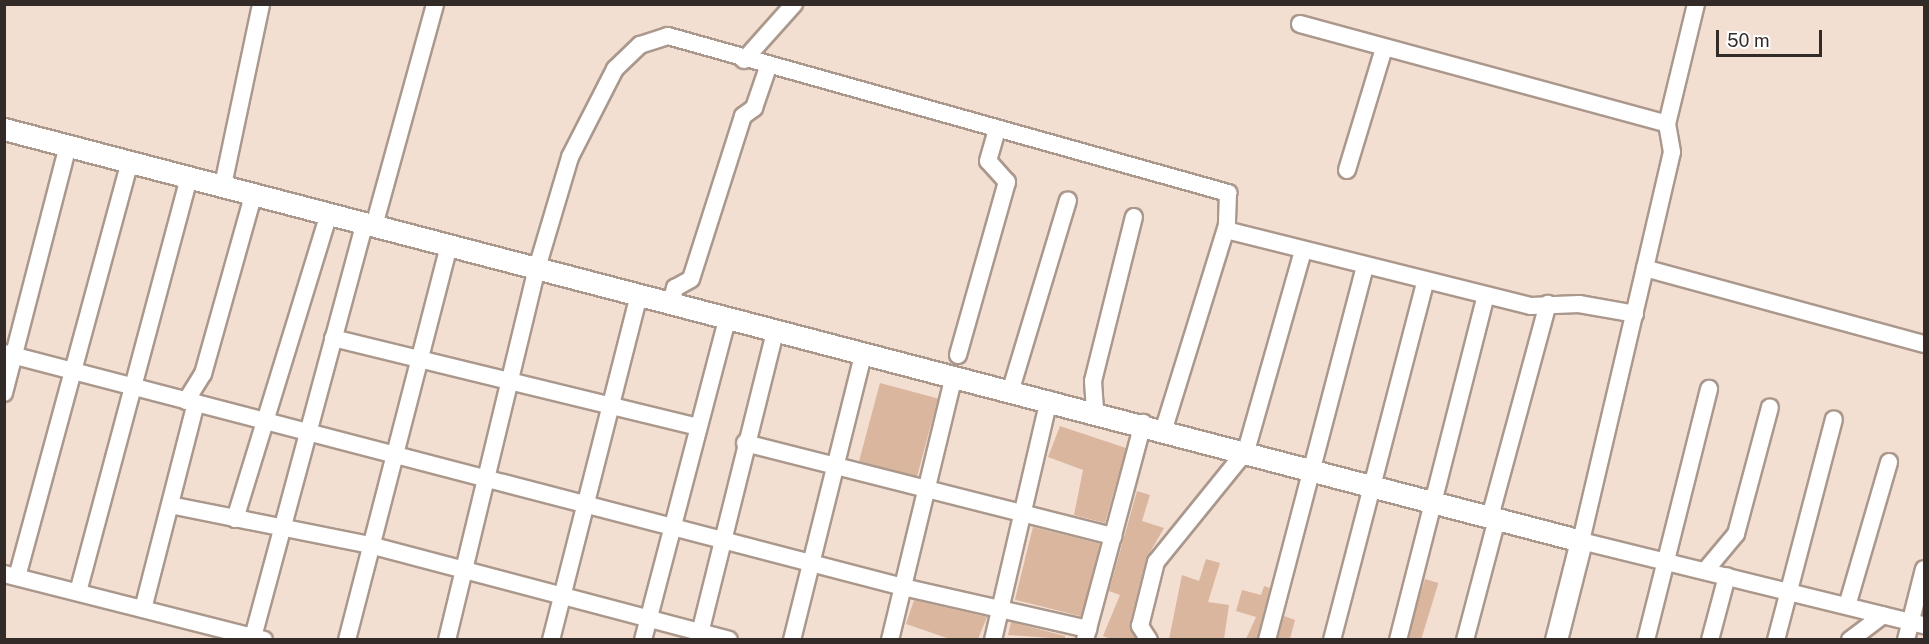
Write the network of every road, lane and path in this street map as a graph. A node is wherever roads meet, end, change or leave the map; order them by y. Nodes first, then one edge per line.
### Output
1 (261, 4) edge
2 (435, 4) edge
3 (794, 4) edge
4 (1696, 4) edge
5 (1300, 24) dead end
6 (1384, 48) junction
7 (744, 60) junction
8 (768, 67) junction
9 (1667, 124) junction
10 (997, 130) junction
11 (5, 131) edge
12 (68, 146) junction
13 (130, 162) junction
14 (1347, 170) dead end
15 (189, 177) junction
16 (223, 185) junction
17 (254, 193) junction
18 (1068, 200) dead end
19 (329, 214) junction
20 (1134, 217) dead end
21 (370, 224) junction
22 (1226, 230) junction
23 (449, 245) junction
24 (1303, 251) junction
25 (1365, 267) junction
26 (537, 268) junction
27 (1645, 268) junction
28 (1425, 282) junction
29 (639, 294) junction
30 (1486, 296) junction
31 (671, 302) junction
32 (1548, 304) junction
33 (1635, 314) junction
34 (728, 317) junction
35 (777, 329) junction
36 (333, 338) junction
37 (1924, 344) edge
38 (864, 352) junction
39 (9, 355) edge
40 (417, 358) junction
41 (956, 366) junction
42 (75, 375) junction
43 (510, 382) junction
44 (136, 389) junction
45 (1011, 389) junction
46 (1710, 389) dead end
47 (4, 393) edge
48 (1049, 399) junction
49 (191, 402) junction
50 (609, 406) junction
51 (1770, 407) dead end
52 (1095, 410) junction
53 (1834, 418) dead end
54 (262, 419) junction
55 (1143, 423) junction
56 (698, 428) junction
57 (1164, 429) junction
58 (307, 430) junction
59 (745, 443) junction
60 (1245, 451) junction
61 (393, 452) junction
62 (1889, 462) dead end
63 (836, 464) junction
64 (1311, 469) junction
65 (487, 477) junction
66 (1373, 486) junction
67 (927, 488) junction
68 (1432, 501) junction
69 (582, 503) junction
70 (170, 506) junction
71 (1022, 516) junction
72 (1494, 518) junction
73 (235, 519) junction
74 (671, 524) junction
75 (281, 528) junction
76 (1113, 536) junction
77 (723, 538) junction
78 (1581, 541) junction
79 (370, 545) junction
80 (1668, 562) junction
81 (811, 563) junction
82 (1924, 569) edge
83 (464, 570) junction
84 (1705, 571) junction
85 (10, 575) edge
86 (1728, 576) junction
87 (903, 587) junction
88 (1790, 591) junction
89 (78, 592) junction
90 (561, 596) junction
91 (1847, 606) junction
92 (143, 609) junction
93 (1000, 609) junction
94 (1882, 615) junction
95 (648, 620) junction
96 (1917, 623) edge
97 (700, 633) junction
98 (1086, 634) edge
99 (258, 638) edge
100 (347, 639) edge
101 (447, 639) edge
102 (551, 639) edge
103 (643, 639) edge
104 (729, 639) edge
105 (792, 639) edge
106 (890, 639) edge
107 (993, 639) edge
108 (1149, 639) edge
109 (1268, 639) edge
110 (1332, 639) edge
111 (1398, 639) edge
112 (1465, 639) edge
113 (1556, 639) edge
114 (1646, 639) edge
115 (1710, 639) edge
116 (1776, 639) edge
117 (1850, 639) edge
118 (1906, 639) edge

1 - 16 street
2 - 21 street
3 - 7 street
4 - 9 street
5 - 6 street
6 - 9 street
6 - 14 street
7 - 8 street
7 - 26 street
8 - 10 street
8 - 31 street
9 - 27 street
10 - 22 street
10 - 41 street
11 - 12 street
12 - 13 street
12 - 39 street
13 - 15 street
13 - 42 street
15 - 16 street
15 - 44 street
16 - 17 street
17 - 19 street
17 - 49 street
18 - 45 street
19 - 21 street
19 - 54 street
20 - 52 street
21 - 23 street
21 - 36 street
22 - 24 street
22 - 57 street
23 - 26 street
23 - 40 street
24 - 25 street
24 - 60 street
25 - 28 street
25 - 64 street
26 - 29 street
26 - 43 street
27 - 33 street
27 - 37 street
28 - 30 street
28 - 66 street
29 - 31 street
29 - 50 street
30 - 32 street
30 - 68 street
31 - 34 street
32 - 33 street
32 - 72 street
33 - 78 street
34 - 35 street
34 - 56 street
35 - 38 street
35 - 59 street
36 - 40 street
36 - 58 street
38 - 41 street
38 - 63 street
39 - 42 street
39 - 47 street
40 - 43 street
40 - 61 street
41 - 45 street
41 - 67 street
42 - 44 street
42 - 85 street
43 - 50 street
43 - 65 street
44 - 49 street
44 - 89 street
45 - 48 street
46 - 80 street
48 - 52 street
48 - 71 street
49 - 54 street
49 - 70 street
50 - 56 street
50 - 69 street
51 - 84 street
52 - 55 street
53 - 88 street
54 - 58 street
54 - 73 street
55 - 57 street
55 - 76 street
56 - 74 street
57 - 60 street
58 - 61 street
58 - 75 street
59 - 63 street
59 - 77 street
60 - 64 street
60 - 108 street
61 - 65 street
61 - 79 street
62 - 91 street
63 - 67 street
63 - 81 street
64 - 66 street
64 - 109 street
65 - 69 street
65 - 83 street
66 - 68 street
66 - 110 street
67 - 71 street
67 - 87 street
68 - 72 street
68 - 111 street
69 - 74 street
69 - 90 street
70 - 73 street
70 - 92 street
71 - 76 street
71 - 93 street
72 - 78 street
72 - 112 street
73 - 75 street
74 - 77 street
74 - 95 street
75 - 79 street
75 - 99 street
76 - 98 street
77 - 81 street
77 - 97 street
78 - 80 street
78 - 113 street
79 - 83 street
79 - 100 street
80 - 84 street
80 - 114 street
81 - 87 street
81 - 105 street
82 - 96 street
83 - 90 street
83 - 101 street
84 - 86 street
85 - 89 street
86 - 88 street
86 - 115 street
87 - 93 street
87 - 106 street
88 - 91 street
88 - 116 street
89 - 92 street
90 - 95 street
90 - 102 street
91 - 94 street
92 - 99 street
93 - 98 street
93 - 107 street
94 - 96 street
94 - 117 street
95 - 97 street
95 - 103 street
96 - 118 street
97 - 104 street

